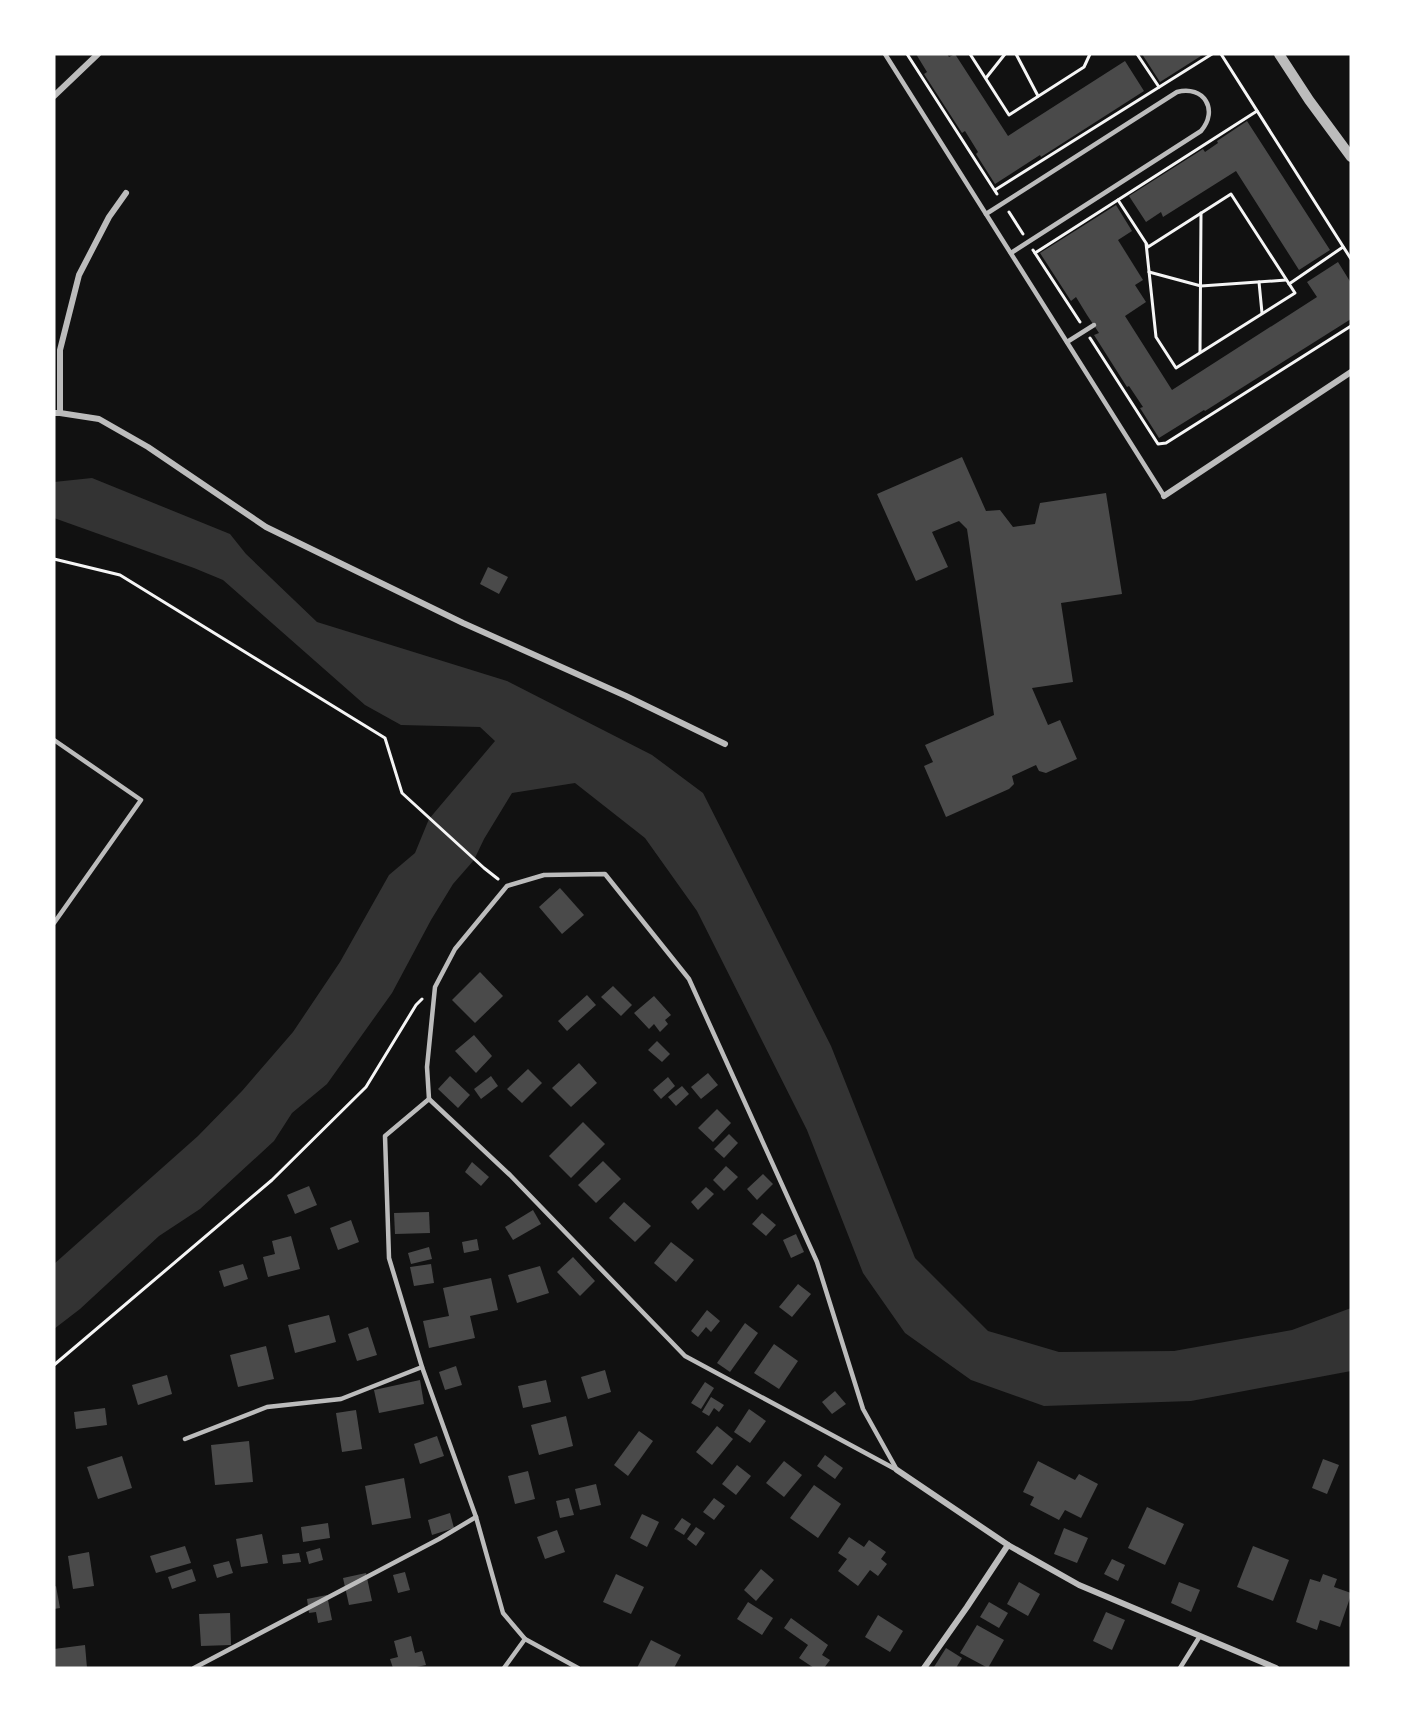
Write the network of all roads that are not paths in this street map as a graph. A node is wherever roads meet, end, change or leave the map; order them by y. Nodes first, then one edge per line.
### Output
1 (98, 54) edge
2 (885, 54) edge
3 (1279, 54) edge
4 (54, 96) edge
5 (1351, 157) edge
6 (126, 193) dead end
7 (986, 214) junction
8 (1011, 253) junction
9 (1094, 325) dead end
10 (1067, 342) junction
11 (1351, 372) edge
12 (57, 413) edge
13 (1164, 496) joint
14 (54, 740) edge
15 (726, 744) dead end
16 (54, 923) edge
17 (429, 1099) junction
18 (422, 1367) junction
19 (185, 1439) dead end
20 (897, 1470) junction
21 (476, 1517) junction
22 (1008, 1545) junction
23 (1200, 1636) junction
24 (525, 1639) junction
25 (194, 1668) edge
26 (504, 1668) edge
27 (578, 1668) edge
28 (924, 1668) edge
29 (1180, 1668) edge
30 (1276, 1668) edge

1 - 4 street
2 - 7 lane
3 - 5 street
6 - 12 street
7 - 8 lane
7 - 8 lane
8 - 10 lane
9 - 10 lane
10 - 13 lane
11 - 13 street
12 - 15 street
14 - 16 lane
17 - 18 lane
17 - 20 lane
17 - 20 lane
18 - 19 lane
18 - 21 lane
20 - 22 street
21 - 24 lane
21 - 25 lane
22 - 23 street
22 - 28 street
23 - 29 lane
23 - 30 street
24 - 26 lane
24 - 27 lane

